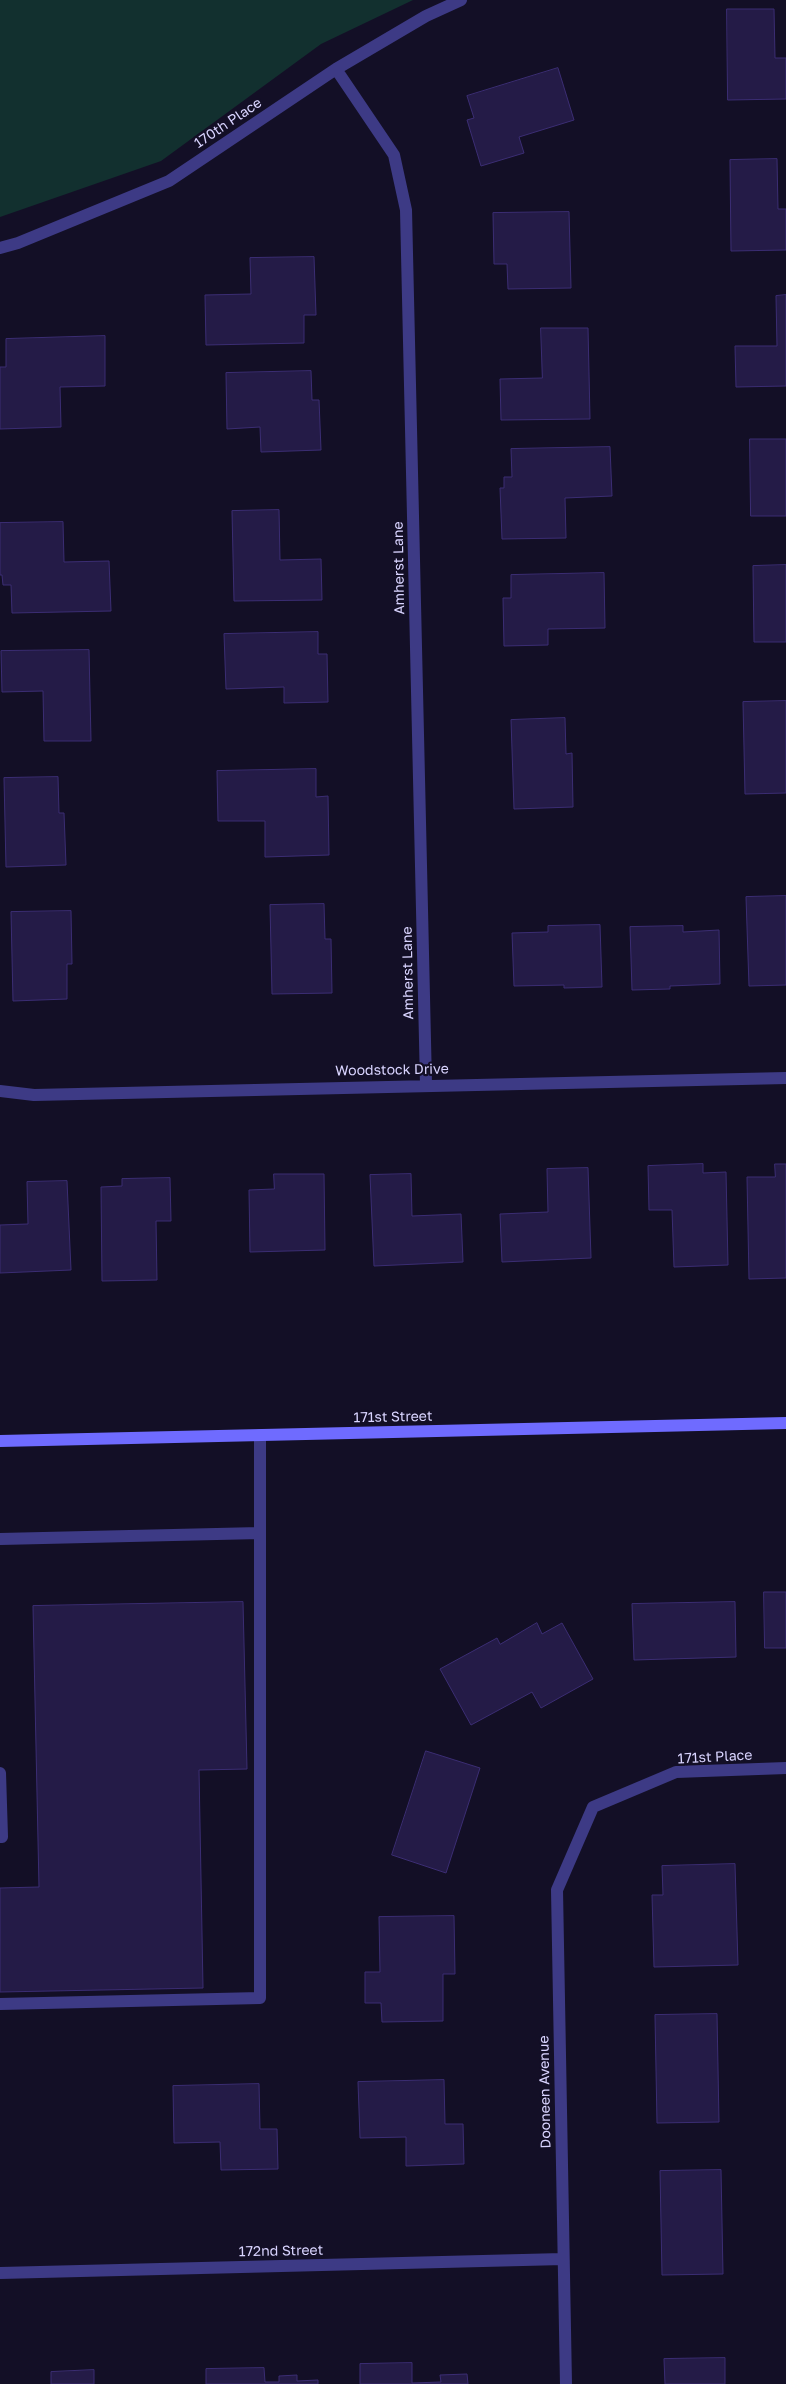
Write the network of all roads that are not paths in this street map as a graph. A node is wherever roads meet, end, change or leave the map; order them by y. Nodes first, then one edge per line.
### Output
1 (461, 0) edge
2 (336, 69) junction
3 (0, 248) edge
4 (786, 1078) edge
5 (426, 1084) junction
6 (0, 1091) edge
7 (786, 1423) edge
8 (260, 1435) junction
9 (0, 1441) edge
10 (260, 1533) junction
11 (0, 1539) edge
12 (786, 1768) edge
13 (0, 1773) edge
14 (593, 1807) joint
15 (0, 1837) edge
16 (0, 2004) edge
17 (563, 2259) junction
18 (0, 2273) edge
19 (566, 2384) edge

1 - 2 street, 170th Place
2 - 3 street, 170th Place
2 - 5 street, Amherst Lane
4 - 5 street, Woodstock Drive
5 - 6 street, Woodstock Drive
7 - 8 street, 171st Street
8 - 9 street, 171st Street
8 - 10 street
10 - 11 street
10 - 16 street
12 - 14 street, 171st Place
13 - 15 street
14 - 17 street, Dooneen Avenue
17 - 18 street, 172nd Street
17 - 19 street, Dooneen Avenue

